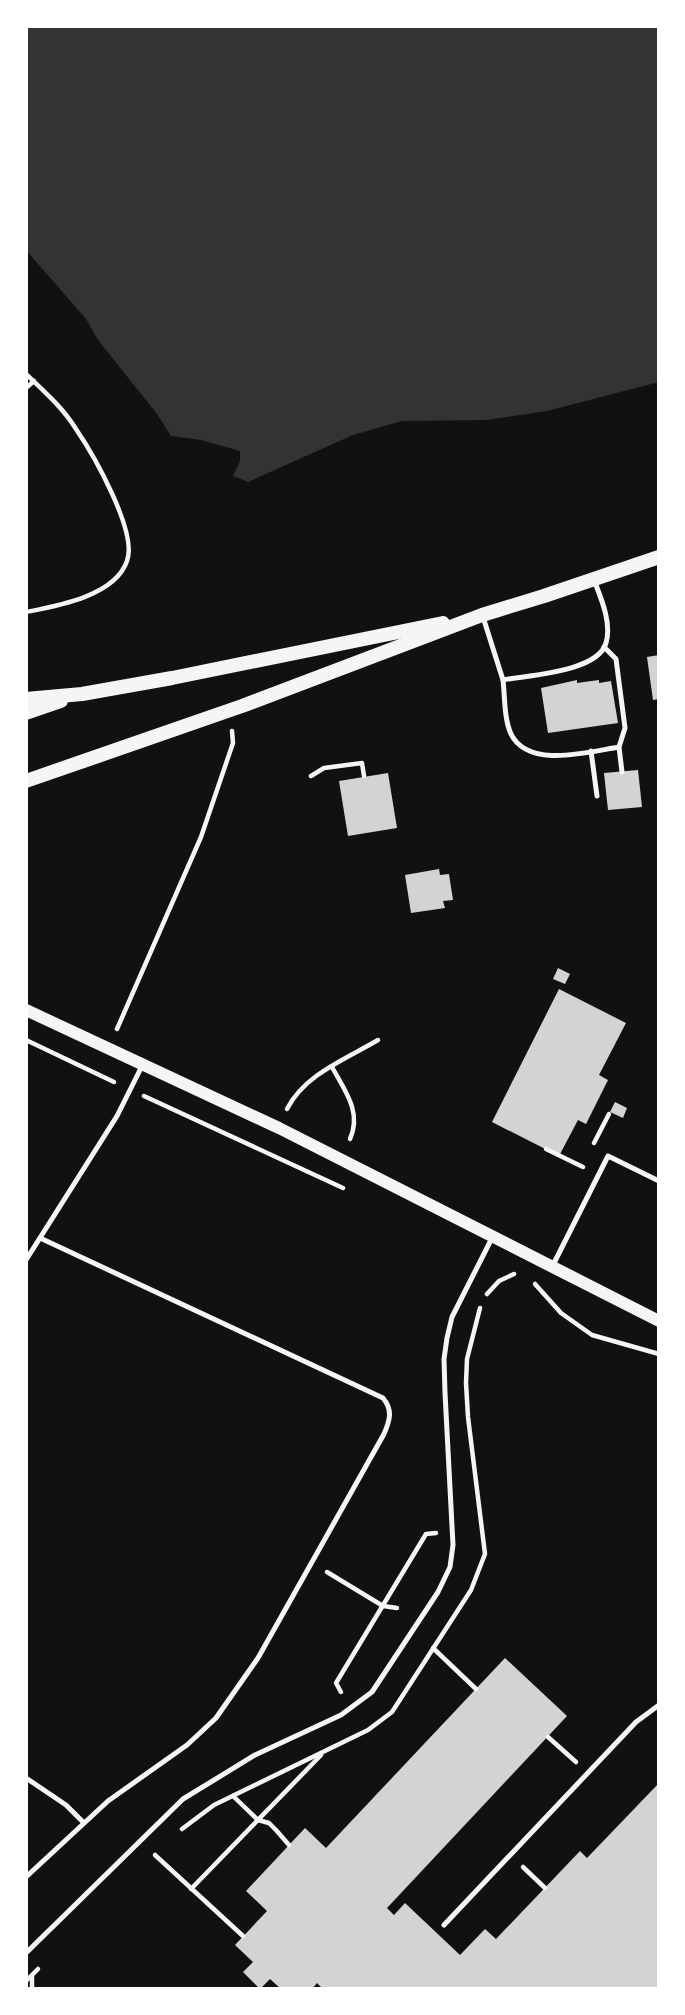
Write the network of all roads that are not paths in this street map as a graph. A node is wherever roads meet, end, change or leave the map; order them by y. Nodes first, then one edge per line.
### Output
1 (659, 557) edge
2 (594, 580) junction
3 (482, 615) junction
4 (604, 647) junction
5 (503, 680) junction
6 (82, 694) junction
7 (26, 699) edge
8 (26, 713) edge
9 (619, 747) junction
10 (591, 751) junction
11 (622, 772) dead end
12 (26, 781) edge
13 (597, 796) dead end
14 (26, 1010) edge
15 (143, 1064) junction
16 (659, 1181) edge
17 (493, 1236) junction
18 (40, 1238) junction
19 (26, 1260) edge
20 (552, 1267) junction
21 (659, 1321) edge
22 (659, 1705) edge
23 (26, 1778) edge
24 (83, 1822) junction
25 (26, 1877) edge
26 (444, 1925) dead end
27 (26, 1953) edge

1 - 2 main road
2 - 3 main road
2 - 4 lane
3 - 5 lane
3 - 6 main road
3 - 12 main road
4 - 5 lane
4 - 9 lane
5 - 10 lane
6 - 7 main road
6 - 8 main road
9 - 10 lane
9 - 11 lane
10 - 13 lane
14 - 15 street
15 - 17 street
15 - 18 lane
16 - 20 lane
17 - 20 street
17 - 27 lane
18 - 19 lane
18 - 24 lane
20 - 21 street
22 - 26 lane
23 - 24 lane
24 - 25 lane

